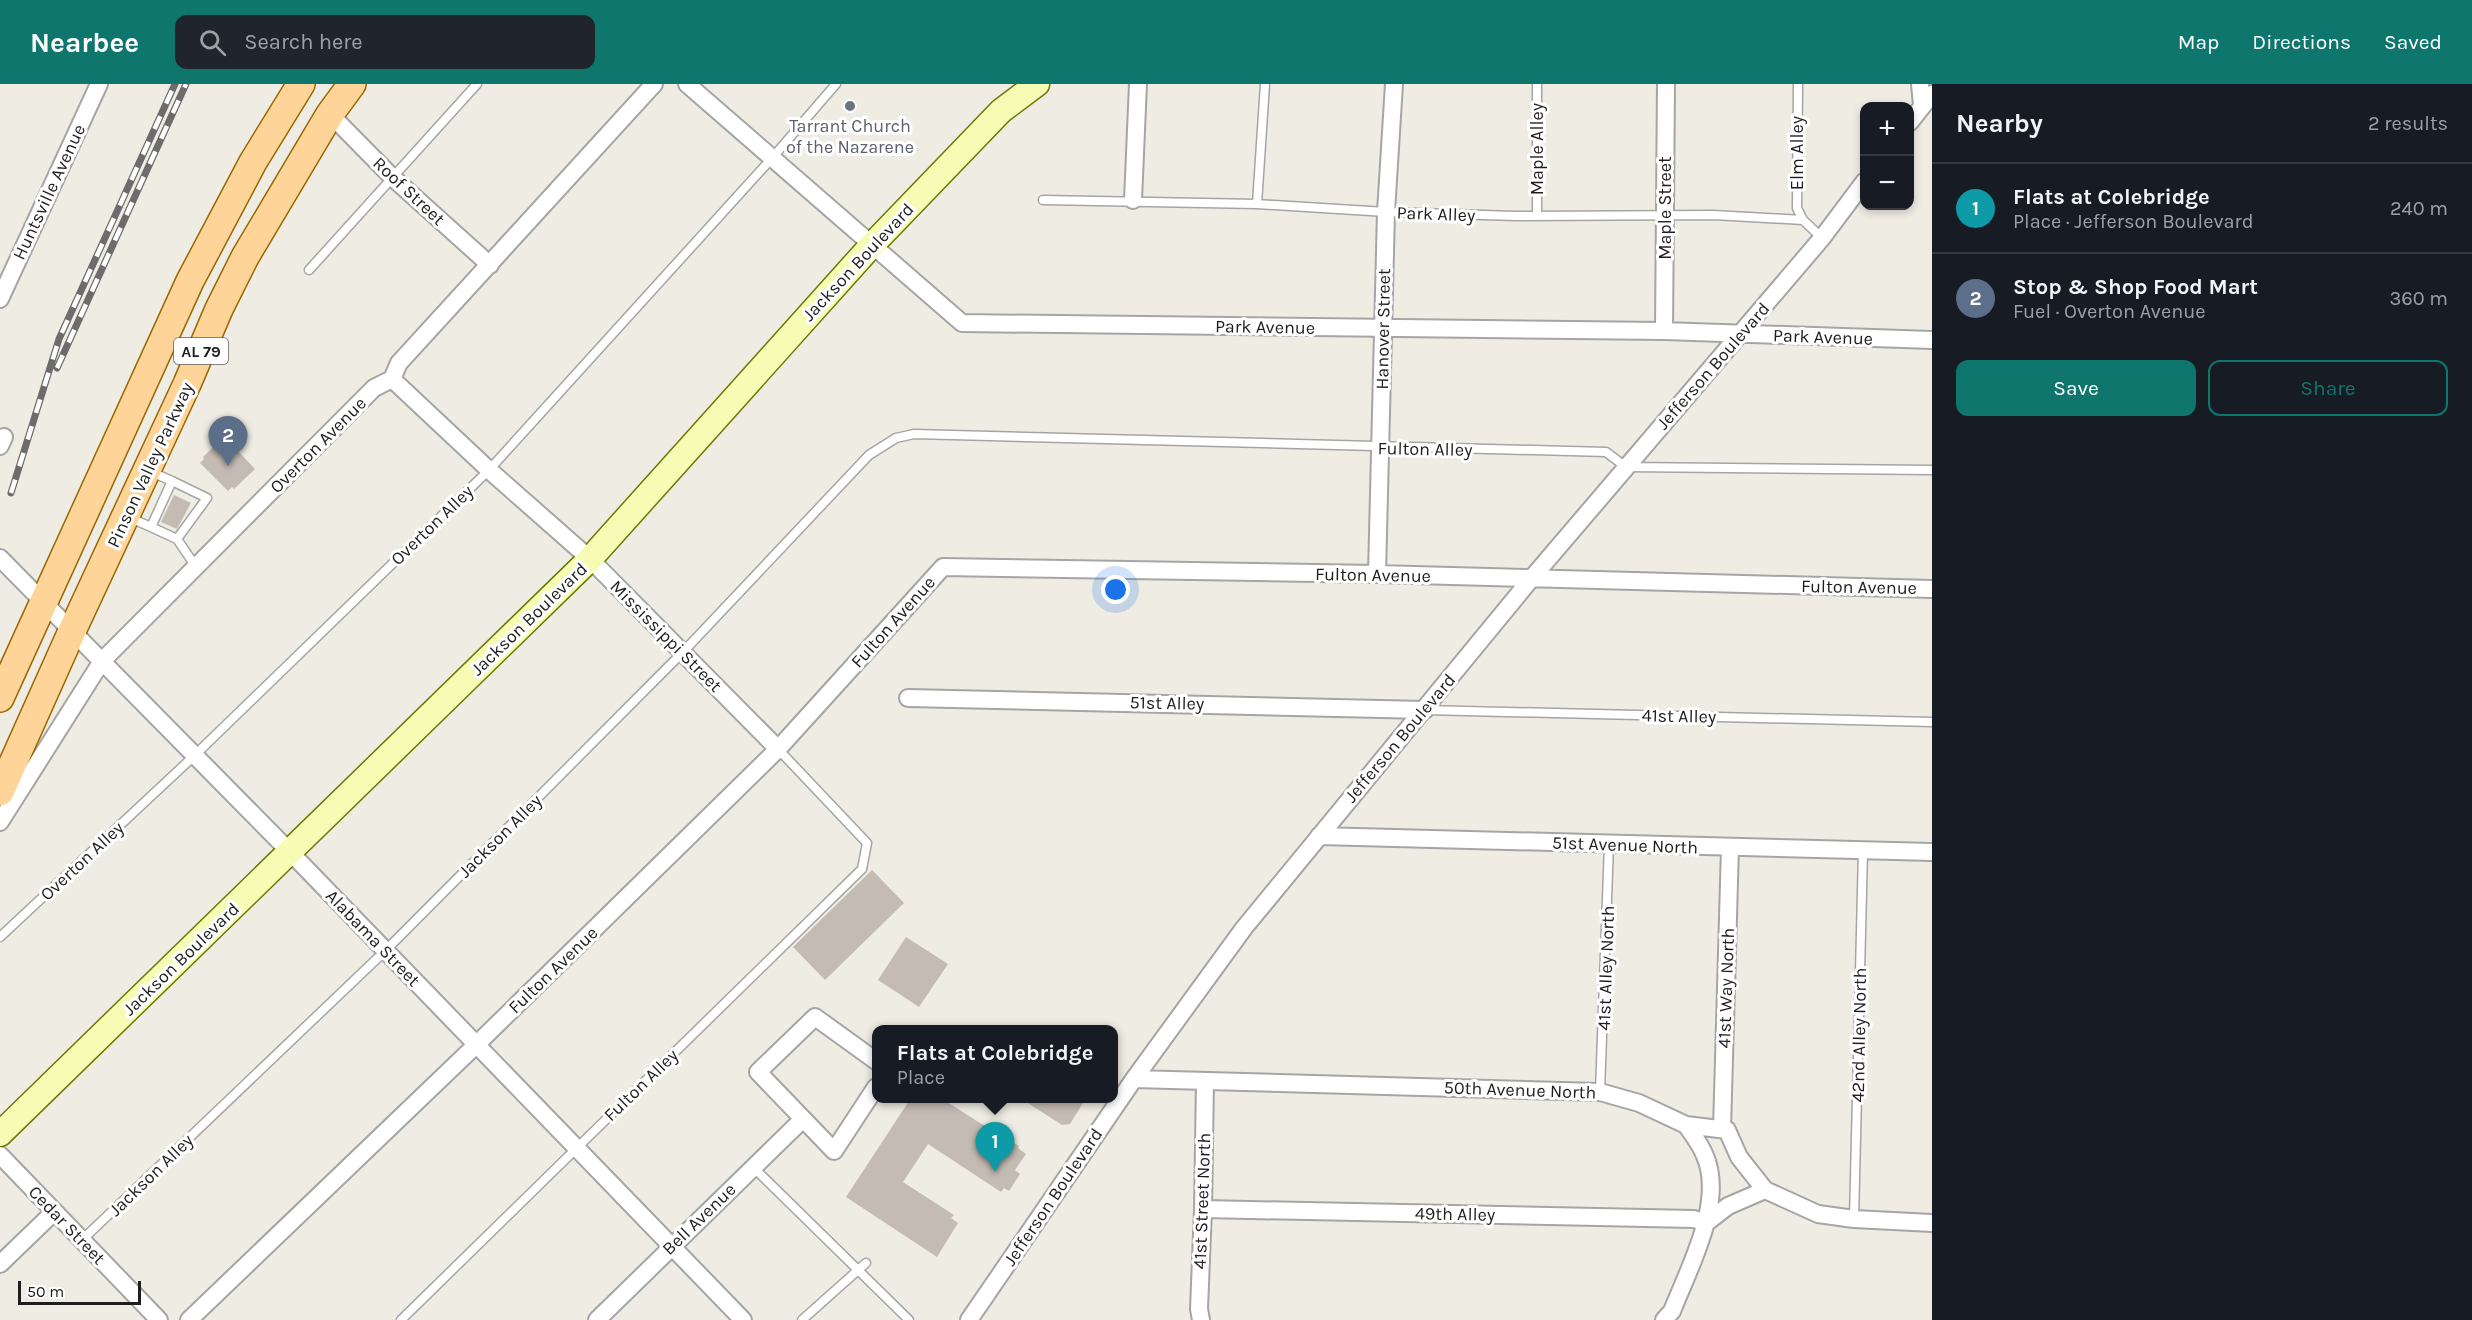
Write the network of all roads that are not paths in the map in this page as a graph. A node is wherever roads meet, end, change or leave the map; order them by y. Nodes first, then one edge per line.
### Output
1 (99, 84) edge
2 (301, 84) edge
3 (352, 84) edge
4 (477, 84) edge
5 (654, 84) edge
6 (687, 84) edge
7 (836, 84) edge
8 (1037, 84) edge
9 (1138, 84) edge
10 (1265, 84) edge
11 (1394, 84) edge
12 (1537, 84) edge
13 (1666, 84) edge
14 (1798, 84) edge
15 (1920, 84) edge
16 (1929, 101) edge
17 (330, 114) junction
18 (1914, 118) edge
19 (773, 157) junction
20 (392, 177) junction
21 (1860, 187) edge
22 (1043, 200) dead end
23 (1132, 200) junction
24 (1257, 204) junction
25 (1386, 212) junction
26 (1538, 215) junction
27 (1665, 216) junction
28 (1803, 220) junction
29 (1822, 238) junction
30 (871, 246) junction
31 (490, 265) junction
32 (309, 270) dead end
33 (0, 299) edge
34 (1382, 328) junction
35 (1664, 331) junction
36 (1740, 335) junction
37 (1932, 340) edge
38 (392, 380) junction
39 (914, 434) joint
40 (1380, 448) junction
41 (1626, 467) junction
42 (489, 470) junction
43 (1932, 470) edge
44 (148, 471) junction
45 (172, 481) junction
46 (139, 522) junction
47 (177, 538) junction
48 (0, 558) edge
49 (590, 559) junction
50 (196, 567) junction
51 (1377, 574) junction
52 (1531, 579) junction
53 (1932, 589) edge
54 (43, 603) junction
55 (72, 631) junction
56 (683, 652) junction
57 (102, 661) junction
58 (0, 698) edge
59 (908, 698) dead end
60 (1425, 710) junction
61 (1932, 722) edge
62 (778, 749) junction
63 (194, 756) junction
64 (0, 792) edge
65 (0, 822) edge
66 (1319, 836) junction
67 (1609, 844) junction
68 (1730, 847) junction
69 (1863, 850) junction
70 (1932, 852) edge
71 (291, 853) junction
72 (0, 937) edge
73 (385, 951) junction
74 (477, 1044) junction
75 (872, 1058) edge
76 (1134, 1079) junction
77 (1205, 1081) junction
78 (1600, 1092) junction
79 (872, 1093) edge
80 (1118, 1102) edge
81 (1118, 1103) edge
82 (802, 1120) junction
83 (1686, 1125) junction
84 (1722, 1129) junction
85 (0, 1134) edge
86 (577, 1149) junction
87 (0, 1155) edge
88 (753, 1167) junction
89 (1765, 1190) junction
90 (1203, 1209) junction
91 (54, 1212) junction
92 (1854, 1219) junction
93 (1707, 1223) junction
94 (1932, 1223) edge
95 (82, 1240) junction
96 (672, 1245) junction
97 (0, 1264) edge
98 (862, 1266) junction
99 (159, 1320) edge
100 (189, 1320) edge
101 (401, 1320) edge
102 (597, 1320) edge
103 (743, 1320) edge
104 (802, 1320) edge
105 (909, 1320) edge
106 (969, 1320) edge
107 (1200, 1320) edge
108 (1664, 1320) edge

1 - 33 street, Huntsville Avenue
2 - 54 main road, AL 79
3 - 17 main road, Pinson Valley Parkway / AL 79
4 - 20 lane
5 - 31 street, Overton Avenue
6 - 19 street, Park Avenue
7 - 19 lane, Overton Alley
8 - 30 street, Jackson Boulevard
9 - 23 street
10 - 24 lane
11 - 25 street, Hanover Street
12 - 26 lane, Maple Alley
13 - 27 street, Maple Street
14 - 28 lane, Elm Alley
15 - 16 street
16 - 18 street
17 - 20 street, Roof Street
17 - 44 main road, Pinson Valley Parkway / AL 79
19 - 30 street, Park Avenue
19 - 42 lane, Overton Alley
20 - 31 street, Roof Street
20 - 32 lane
21 - 29 street, Jefferson Boulevard
22 - 23 lane, Park Alley
23 - 24 lane, Park Alley
24 - 25 lane, Park Alley
25 - 26 lane, Park Alley
25 - 34 street, Hanover Street
26 - 27 lane, Park Alley
27 - 28 lane, Park Alley
27 - 35 street, Maple Street
28 - 29 lane
29 - 36 street, Jefferson Boulevard
30 - 34 street, Park Avenue
30 - 49 street, Jackson Boulevard
31 - 38 street, Overton Avenue
34 - 35 street, Park Avenue
34 - 40 street, Hanover Street
35 - 36 street, Park Avenue
36 - 37 street, Park Avenue
36 - 41 street, Jefferson Boulevard
38 - 42 street, Mississippi Street
38 - 50 street, Overton Avenue
39 - 40 lane, Fulton Alley
39 - 56 lane, Jackson Alley
40 - 41 lane, Fulton Alley
40 - 51 street, Hanover Street
41 - 43 lane
41 - 52 street, Jefferson Boulevard
42 - 49 street, Mississippi Street
42 - 63 lane, Overton Alley
44 - 45 lane
44 - 46 main road, Pinson Valley Parkway / AL 79
45 - 46 lane
45 - 47 lane
46 - 47 lane
46 - 55 main road, Pinson Valley Parkway / AL 79
47 - 50 lane
48 - 54 street, Alabama Street
49 - 56 street, Mississippi Street
49 - 71 street, Jackson Boulevard
50 - 57 street, Overton Avenue
51 - 52 street, Fulton Avenue
51 - 62 street, Fulton Avenue
52 - 53 street, Fulton Avenue
52 - 60 street, Jefferson Boulevard
54 - 55 street, Alabama Street
54 - 58 main road, AL 79
55 - 57 street, Alabama Street
55 - 64 main road, Pinson Valley Parkway / AL 79
56 - 62 street, Mississippi Street
56 - 73 lane, Jackson Alley
57 - 63 street, Alabama Street
57 - 65 street, Overton Avenue
59 - 60 street, 51st Alley
60 - 61 lane, 41st Alley
60 - 66 street, Jefferson Boulevard
62 - 74 street, Fulton Avenue
62 - 86 lane, Fulton Alley
63 - 71 street, Alabama Street
63 - 72 lane, Overton Alley
66 - 67 street, 51st Avenue North
66 - 76 street, Jefferson Boulevard
67 - 68 street, 51st Avenue North
67 - 78 lane, 41st Alley North
68 - 69 street, 51st Avenue North
68 - 84 street, 41st Way North
69 - 70 street, 51st Avenue North
69 - 92 lane, 42nd Alley North
71 - 73 street, Alabama Street
71 - 85 street, Jackson Boulevard
73 - 74 street, Alabama Street
73 - 95 lane, Jackson Alley
74 - 86 street, Alabama Street
74 - 100 street, Fulton Avenue
75 - 82 street
76 - 77 street, 50th Avenue North
76 - 80 street, Jefferson Boulevard
77 - 78 street, 50th Avenue North
77 - 90 street, 41st Street North
78 - 83 street, 50th Avenue North
79 - 82 street
81 - 106 street, Jefferson Boulevard
82 - 88 street, Bell Avenue
83 - 84 street, 50th Avenue North
83 - 93 street
84 - 89 street
86 - 96 street, Alabama Street
86 - 101 lane, Fulton Alley
87 - 91 street, Cedar Street
88 - 96 street, Bell Avenue
88 - 98 lane
89 - 92 street
89 - 93 street
90 - 93 street, 49th Alley
90 - 107 street, 41st Street North
91 - 95 street, Cedar Street
91 - 97 street
92 - 94 street
93 - 108 street
95 - 99 street, Cedar Street
96 - 102 street, Bell Avenue
96 - 103 street, Alabama Street
98 - 104 lane
98 - 105 lane

